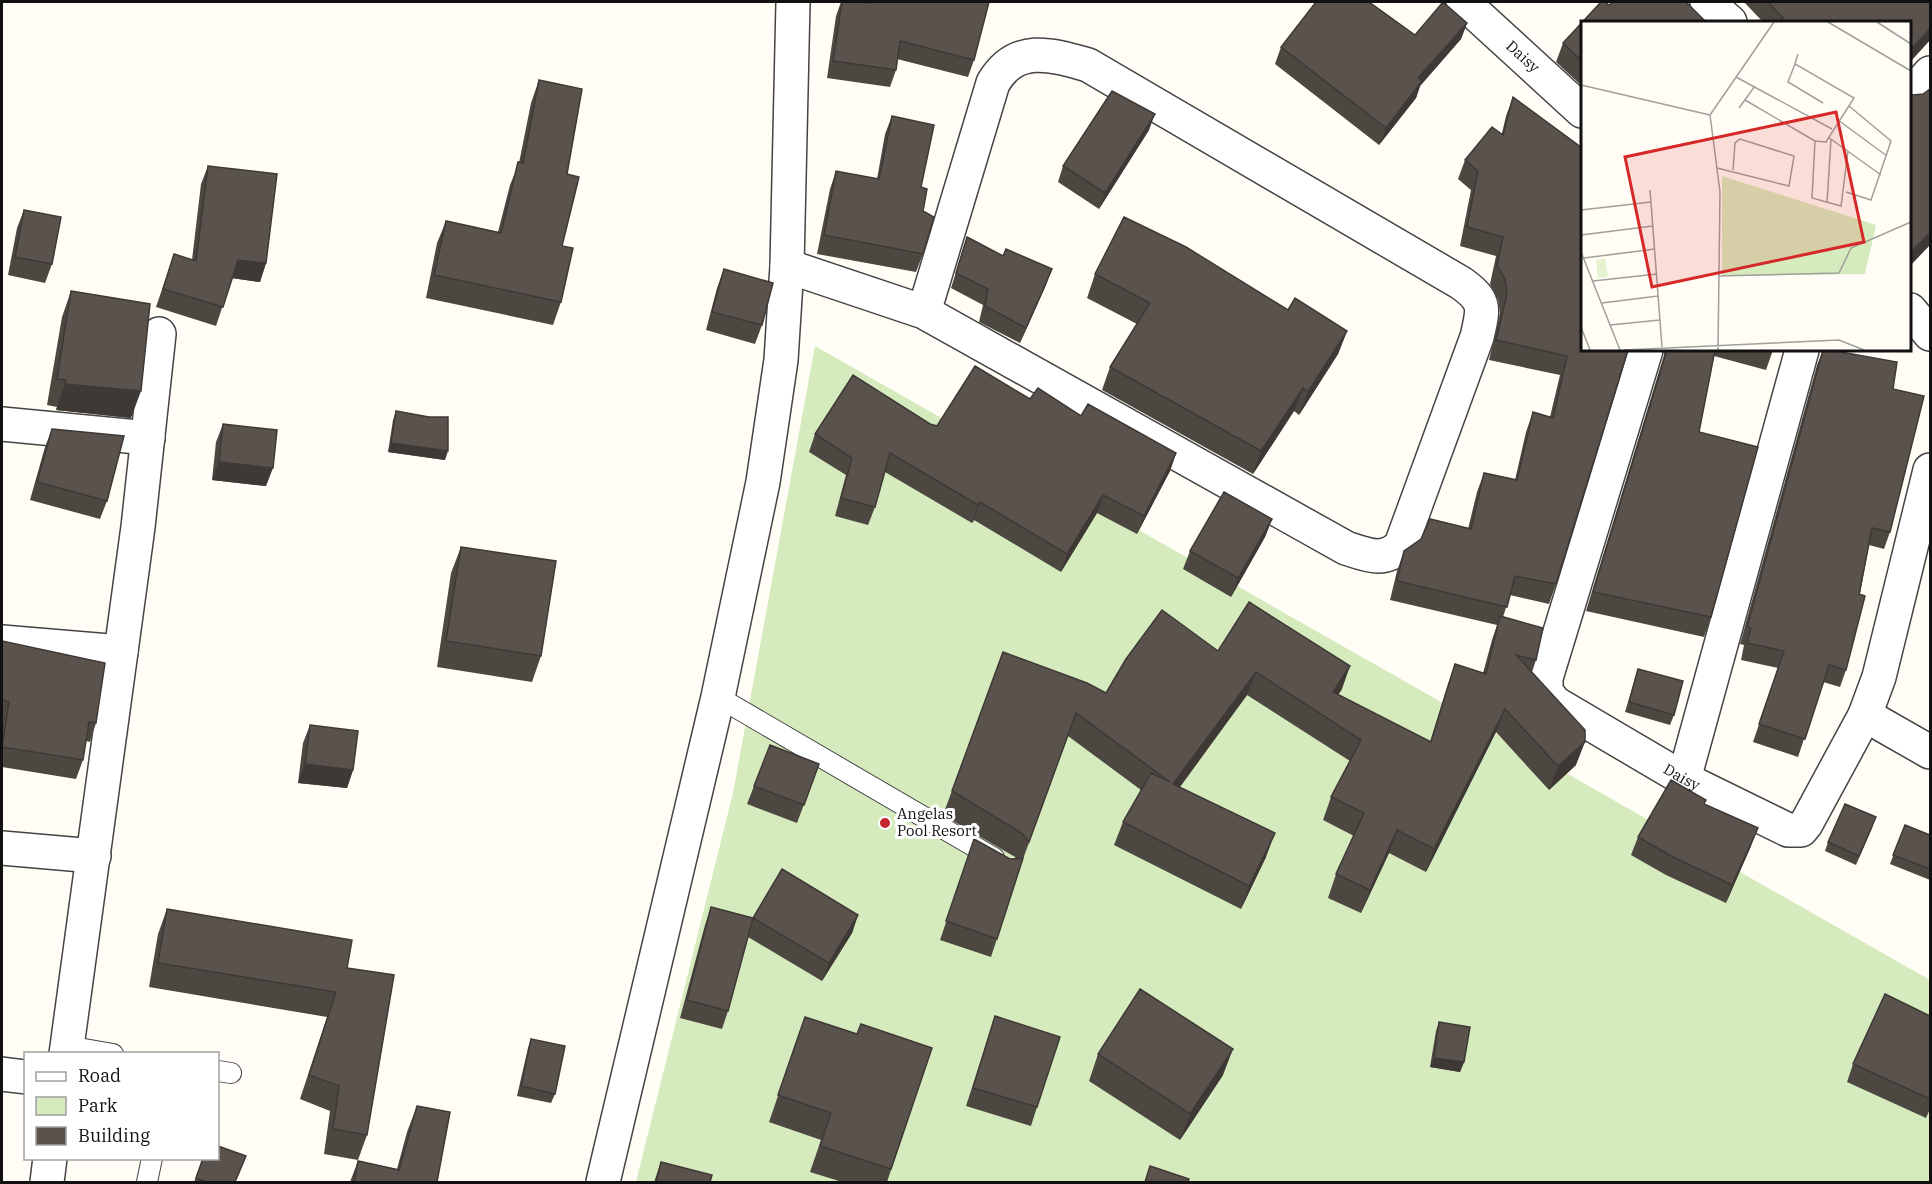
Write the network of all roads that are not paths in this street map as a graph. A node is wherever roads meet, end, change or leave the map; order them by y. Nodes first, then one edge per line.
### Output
1 (793, 2) edge
2 (1463, 2) edge
3 (1707, 2) edge
4 (1729, 21) edge
5 (1930, 73) edge
6 (1911, 94) edge
7 (1581, 110) edge
8 (788, 266) junction
9 (1911, 311) edge
10 (924, 312) junction
11 (159, 334) dead end
12 (1930, 334) edge
13 (1647, 351) edge
14 (1802, 351) edge
15 (2, 424) edge
16 (148, 438) junction
17 (1930, 470) edge
18 (2, 642) edge
19 (121, 652) junction
20 (718, 697) junction
21 (1865, 715) junction
22 (1930, 752) edge
23 (1684, 779) junction
24 (2, 848) edge
25 (94, 856) junction
26 (1009, 867) edge
27 (66, 1050) edge
28 (97, 1052) edge
29 (2, 1074) edge
30 (24, 1077) edge
31 (50, 1160) edge
32 (152, 1160) edge
33 (47, 1182) edge
34 (147, 1182) edge
35 (603, 1182) edge

1 - 8 street
2 - 7 street, Daisy
3 - 4 street
5 - 6 street
8 - 10 street
8 - 20 street
9 - 12 street
10 - 10 street
11 - 16 street
13 - 23 street, Daisy
14 - 23 street
15 - 16 street
16 - 19 street
17 - 21 street, Daisy
18 - 19 street
19 - 25 street
20 - 26 lane
20 - 35 street
21 - 22 street
21 - 23 street, Daisy
24 - 25 street
25 - 27 street
27 - 28 lane
29 - 30 street
31 - 33 street
32 - 34 lane

